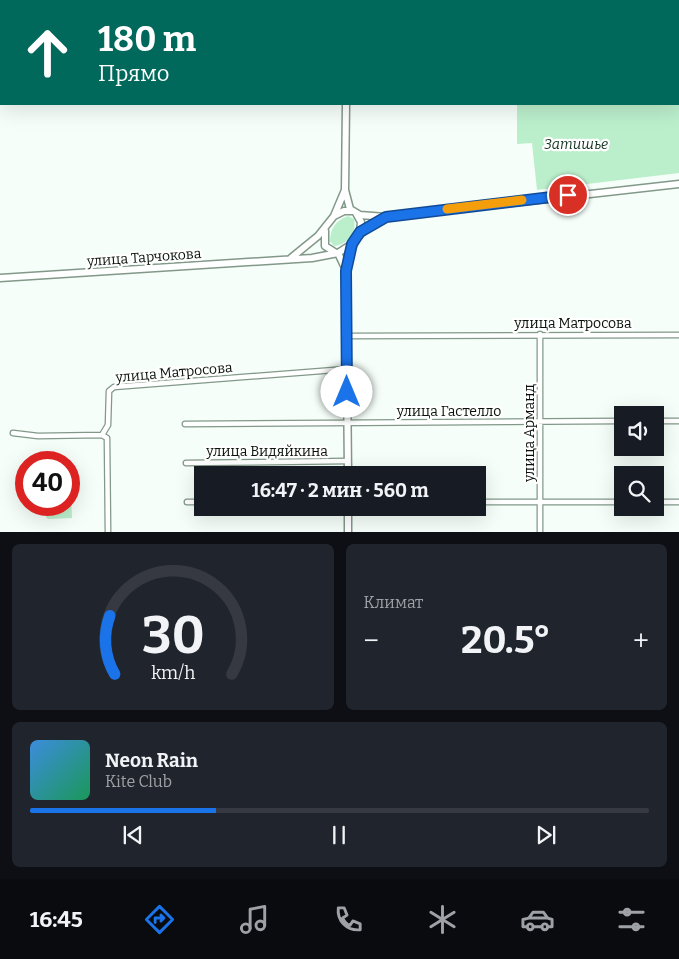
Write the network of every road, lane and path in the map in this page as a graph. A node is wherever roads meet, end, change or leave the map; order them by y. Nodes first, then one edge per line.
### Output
1 (346, 105) edge
2 (679, 184) edge
3 (345, 190) junction
4 (355, 212) junction
5 (334, 216) junction
6 (386, 217) junction
7 (325, 230) junction
8 (360, 232) junction
9 (352, 244) junction
10 (337, 253) junction
11 (289, 259) junction
12 (346, 271) junction
13 (0, 278) edge
14 (540, 334) junction
15 (679, 335) edge
16 (347, 336) junction
17 (347, 369) junction
18 (540, 421) junction
19 (614, 421) edge
20 (664, 421) edge
21 (679, 421) edge
22 (347, 422) junction
23 (185, 424) dead end
24 (13, 432) dead end
25 (102, 434) junction
26 (348, 461) junction
27 (186, 462) dead end
28 (348, 466) edge
29 (187, 502) dead end
30 (194, 502) edge
31 (486, 502) edge
32 (540, 502) junction
33 (614, 502) edge
34 (664, 502) edge
35 (679, 502) edge
36 (348, 516) edge
37 (108, 532) edge
38 (348, 532) edge
39 (540, 532) edge

1 - 3 main road
2 - 6 main road
3 - 4 main road
3 - 5 main road
4 - 5 main road
4 - 6 main road
4 - 8 main road
5 - 7 main road
6 - 8 main road
7 - 10 main road
7 - 11 main road
8 - 9 main road
9 - 10 main road
9 - 12 main road
10 - 11 main road, улица Тарчокова
10 - 12 main road
11 - 13 main road, улица Тарчокова
12 - 16 main road
14 - 15 street, улица Матросова
14 - 16 street, улица Матросова
14 - 18 street, улица Арманд
16 - 17 main road
17 - 22 main road
17 - 25 street, улица Матросова
18 - 19 street, улица Гастелло
18 - 22 street, улица Гастелло
18 - 32 street, улица Арманд
20 - 21 street
22 - 23 street, улица Гастелло
22 - 26 main road
24 - 25 street
25 - 37 street
26 - 27 street, улица Видяйкина
26 - 28 main road
29 - 30 street
31 - 32 street
32 - 33 street
32 - 39 street, улица Арманд
34 - 35 street
36 - 38 main road

